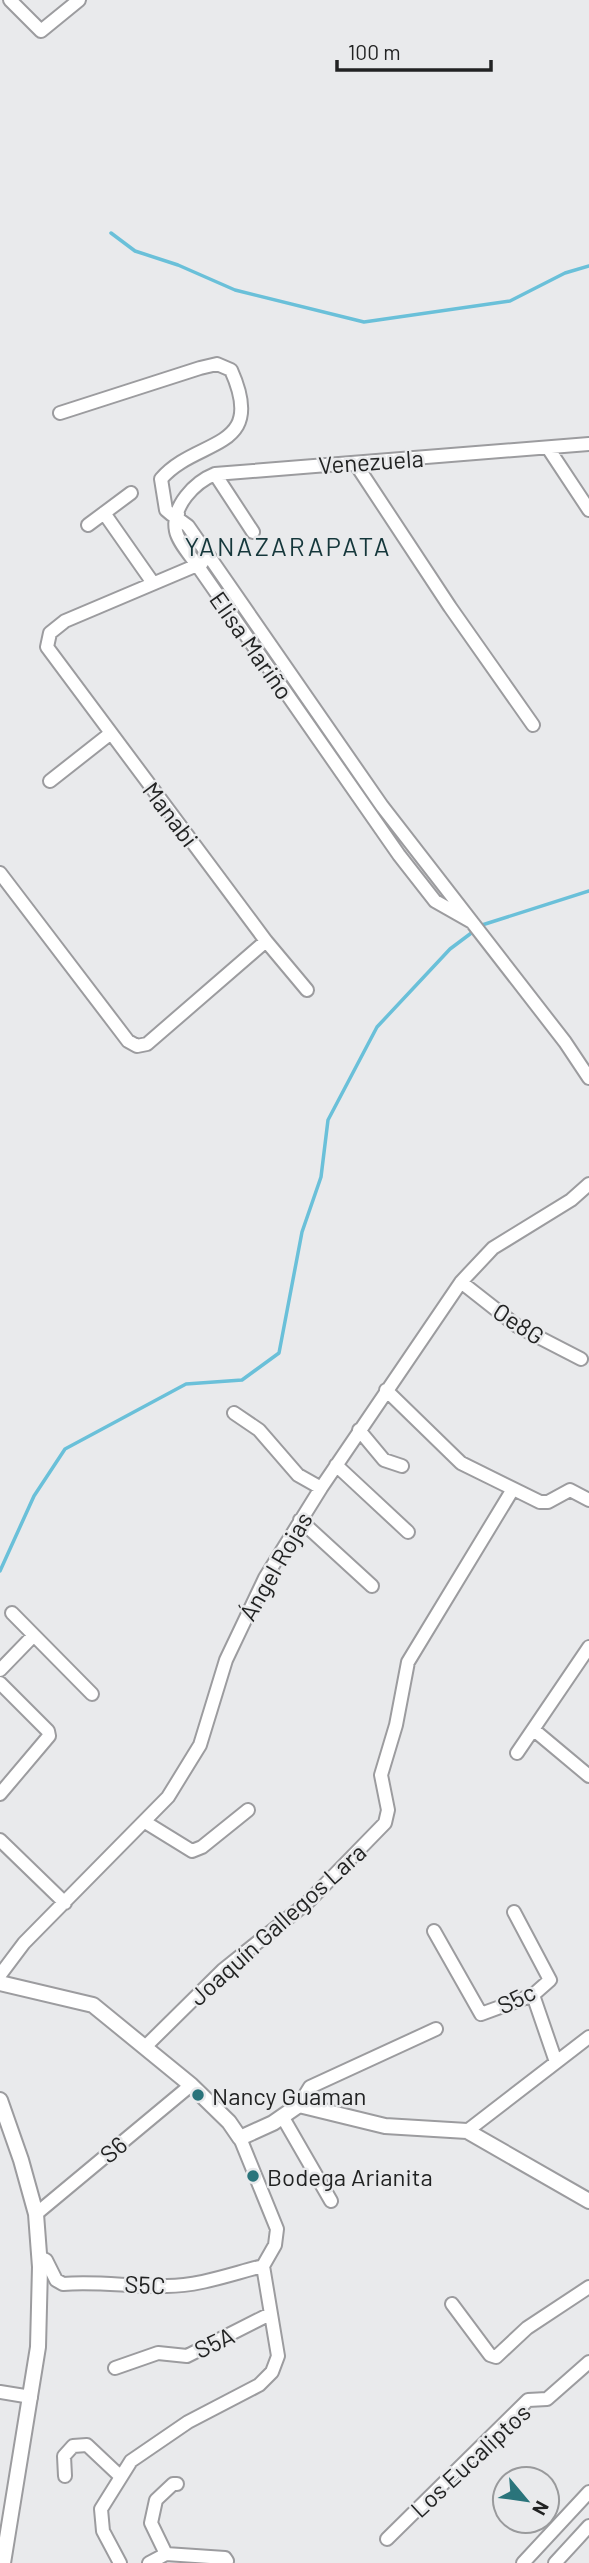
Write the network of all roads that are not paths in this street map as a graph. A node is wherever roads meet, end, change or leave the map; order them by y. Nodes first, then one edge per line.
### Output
1 (10, 0) edge
2 (79, 0) edge
3 (60, 413) dead end
4 (589, 444) edge
5 (548, 448) junction
6 (355, 463) junction
7 (215, 474) junction
8 (131, 494) dead end
9 (589, 510) edge
10 (104, 513) junction
11 (177, 516) junction
12 (88, 525) dead end
13 (253, 532) dead end
14 (212, 560) junction
15 (197, 565) junction
16 (153, 583) junction
17 (533, 725) dead end
18 (111, 733) junction
19 (50, 780) dead end
20 (402, 834) junction
21 (391, 844) junction
22 (0, 873) edge
23 (472, 922) junction
24 (266, 941) junction
25 (307, 990) dead end
26 (589, 1078) edge
27 (589, 1184) edge
28 (461, 1282) junction
29 (581, 1359) dead end
30 (386, 1390) junction
31 (234, 1413) dead end
32 (359, 1430) junction
33 (337, 1465) junction
34 (402, 1466) dead end
35 (321, 1488) junction
36 (513, 1489) junction
37 (589, 1500) edge
38 (300, 1520) junction
39 (408, 1532) dead end
40 (372, 1586) dead end
41 (12, 1613) dead end
42 (33, 1636) junction
43 (589, 1647) edge
44 (0, 1670) edge
45 (0, 1683) edge
46 (92, 1694) dead end
47 (534, 1730) junction
48 (517, 1753) dead end
49 (589, 1776) edge
50 (0, 1794) edge
51 (248, 1810) dead end
52 (145, 1822) junction
53 (0, 1840) edge
54 (65, 1903) junction
55 (513, 1912) dead end
56 (434, 1931) dead end
57 (0, 1975) edge
58 (0, 1983) edge
59 (533, 1995) junction
60 (436, 2029) dead end
61 (589, 2037) edge
62 (145, 2047) junction
63 (556, 2062) junction
64 (191, 2085) junction
65 (0, 2100) edge
66 (299, 2105) junction
67 (282, 2116) junction
68 (467, 2131) junction
69 (6, 2135) edge
70 (240, 2138) junction
71 (331, 2201) dead end
72 (589, 2201) edge
73 (36, 2214) junction
74 (39, 2257) junction
75 (262, 2266) junction
76 (589, 2287) edge
77 (452, 2304) dead end
78 (270, 2314) junction
79 (589, 2362) edge
80 (115, 2368) dead end
81 (0, 2392) edge
82 (31, 2398) junction
83 (65, 2476) dead end
84 (121, 2477) junction
85 (177, 2484) dead end
86 (589, 2492) edge
87 (589, 2526) edge
88 (387, 2539) dead end
89 (166, 2554) junction
90 (227, 2561) dead end
91 (3, 2563) edge
92 (120, 2563) edge
93 (149, 2563) edge
94 (523, 2563) edge
95 (555, 2563) edge

1 - 2 street
3 - 11 street
4 - 5 street, Venezuela
5 - 6 street, Venezuela
5 - 9 street
6 - 7 street, Venezuela
6 - 17 street
7 - 11 street
7 - 13 street
8 - 10 street
10 - 12 street
10 - 16 street
11 - 14 street, Elisa Mariño
11 - 15 street, Elisa Mariño
14 - 15 street
14 - 20 street, Elisa Mariño
15 - 16 street
15 - 21 street, Elisa Mariño
16 - 18 street, Manabi
18 - 19 street
18 - 24 street, Manabi
20 - 21 street
20 - 23 street, Elisa Mariño
21 - 23 street, Elisa Mariño
22 - 24 street
23 - 26 street, Elisa Mariño
24 - 25 street, Manabi
27 - 28 street, Ángel Rojas
28 - 29 street, Oe8G
28 - 30 street, Ángel Rojas
30 - 32 street, Ángel Rojas
30 - 36 street
31 - 35 street
32 - 33 street, Ángel Rojas
32 - 34 street
33 - 35 street, Ángel Rojas
33 - 39 street
35 - 38 street, Ángel Rojas
36 - 37 street
36 - 62 street, Joaquín Gallegos Lara
38 - 40 street
38 - 52 street, Ángel Rojas
41 - 42 street
42 - 44 street
42 - 46 street
43 - 47 street
45 - 50 street
47 - 48 street
47 - 49 street
51 - 52 street
52 - 54 street, Ángel Rojas
53 - 54 street
54 - 57 street, Ángel Rojas
55 - 59 street, S5c
56 - 59 street, S5c
58 - 62 street
59 - 63 street
60 - 66 street
61 - 63 street
62 - 64 street
63 - 68 street
64 - 70 street
64 - 73 street, S6
65 - 69 street
66 - 67 street
66 - 68 street
67 - 70 street
67 - 71 street
68 - 72 street
69 - 73 street
70 - 75 street
73 - 74 street
74 - 75 street, S5C
74 - 82 street
75 - 78 street
76 - 77 street
78 - 80 street, S5A
78 - 84 street
79 - 88 street, Los Eucaliptos
81 - 82 street
82 - 91 street
83 - 84 street
84 - 92 street
85 - 89 street
86 - 94 street
87 - 95 street
89 - 90 street
89 - 93 street

